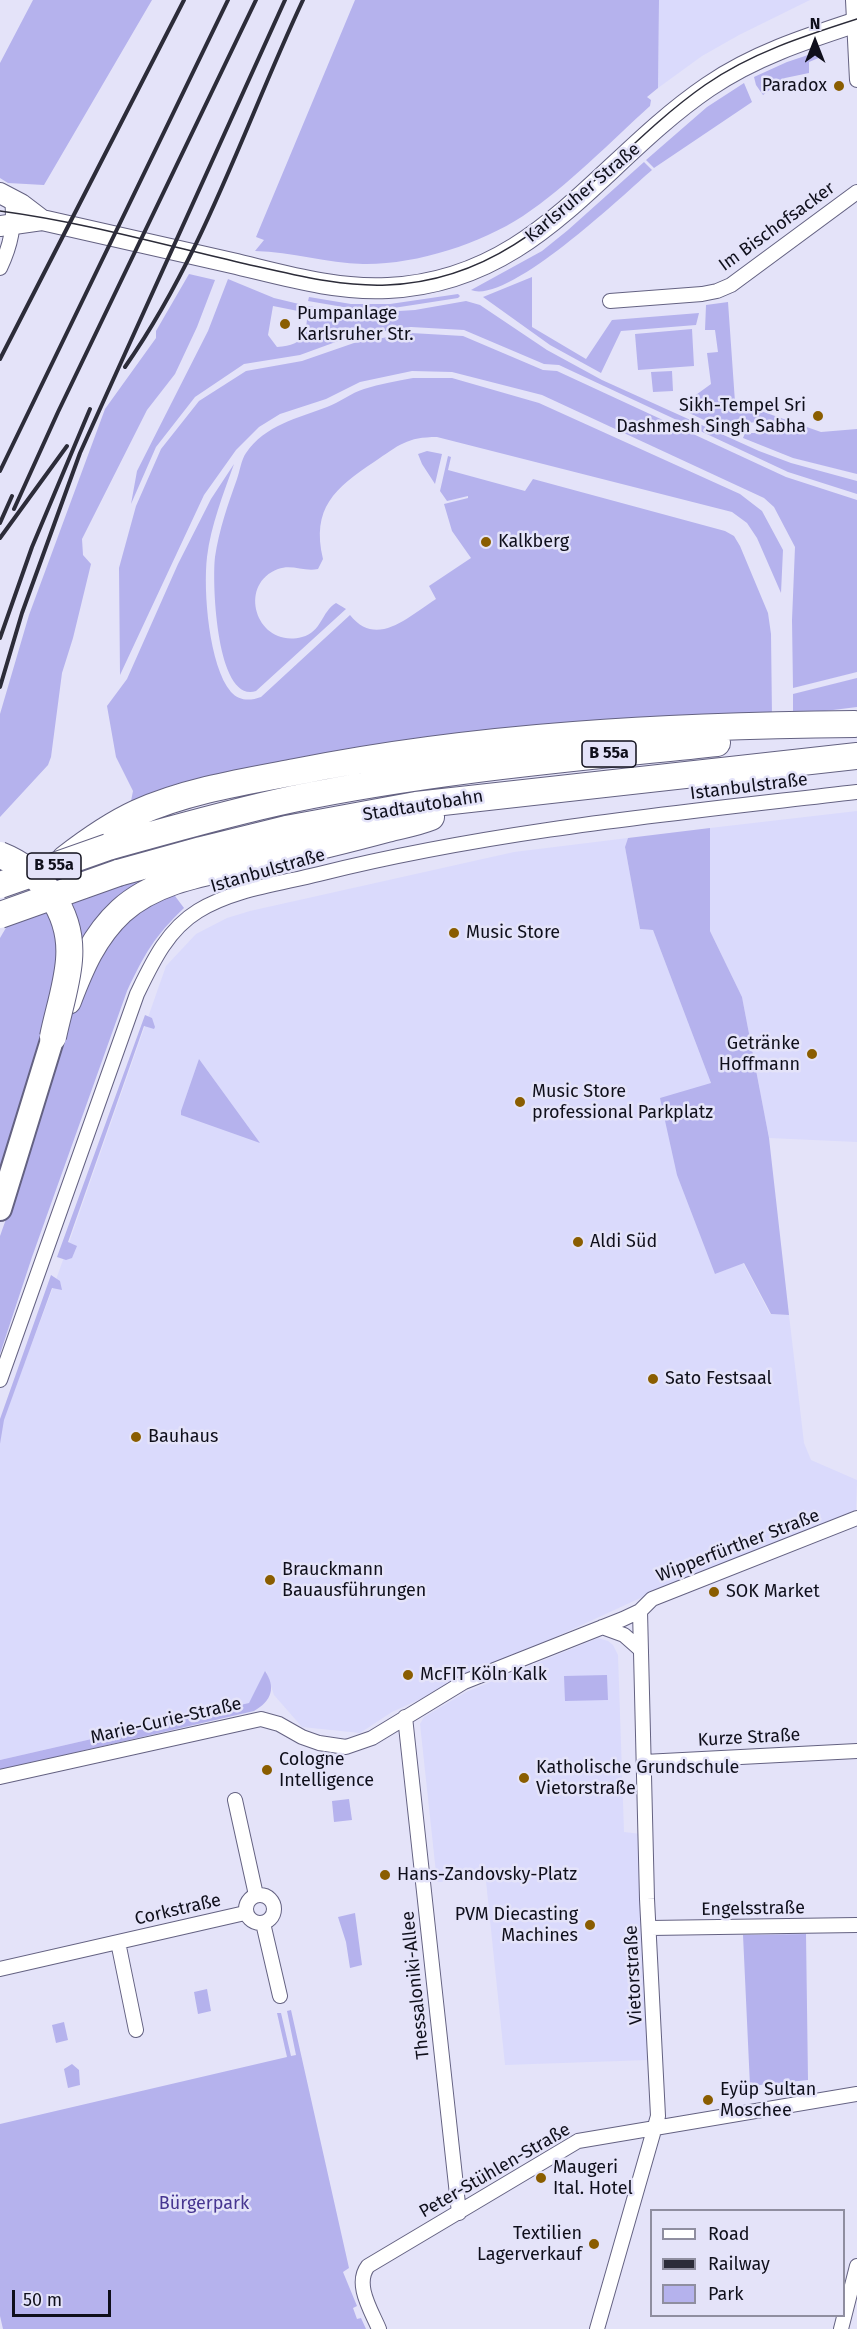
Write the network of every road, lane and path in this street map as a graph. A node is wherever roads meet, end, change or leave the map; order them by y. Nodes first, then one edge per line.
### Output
1 (854, 0) edge
2 (856, 23) edge
3 (857, 80) edge
4 (857, 192) edge
5 (6, 196) edge
6 (42, 220) junction
7 (7, 225) edge
8 (0, 268) edge
9 (610, 301) dead end
10 (856, 724) edge
11 (857, 756) edge
12 (857, 792) edge
13 (483, 796) junction
14 (0, 855) edge
15 (0, 885) edge
16 (0, 915) edge
17 (0, 927) edge
18 (54, 1038) junction
19 (0, 1209) edge
20 (0, 1380) edge
21 (857, 1518) edge
22 (640, 1611) junction
23 (602, 1627) junction
24 (641, 1650) junction
25 (405, 1717) junction
26 (372, 1738) joint
27 (857, 1751) edge
28 (644, 1762) junction
29 (0, 1778) edge
30 (235, 1800) dead end
31 (256, 1895) junction
32 (246, 1913) junction
33 (263, 1923) junction
34 (857, 1926) edge
35 (650, 1928) junction
36 (118, 1942) junction
37 (0, 1969) edge
38 (280, 1996) dead end
39 (136, 2030) dead end
40 (857, 2094) edge
41 (654, 2128) junction
42 (459, 2213) junction
43 (857, 2266) edge
44 (845, 2313) edge
45 (378, 2329) edge
46 (597, 2329) edge

1 - 2 street
2 - 3 street
2 - 6 street, Karlsruher Straße
4 - 9 street, Im Bischofsacker
5 - 6 street, Karlsruher Straße
5 - 7 street
6 - 7 street, Karlsruher Straße
7 - 8 street
10 - 15 highway, Stadtautobahn / B 55a, bridge
10 - 17 highway
11 - 13 highway, Stadtautobahn / B 55a
12 - 20 street, Istanbulstraße
13 - 16 highway, Stadtautobahn / B 55a, bridge
13 - 18 highway, bridge
14 - 18 highway, bridge
18 - 19 main road
21 - 22 street, Wipperfürther Straße
22 - 23 street, Wipperfürther Straße
22 - 24 street, Vietorstraße
23 - 24 street
23 - 25 street, Wipperfürther Straße
24 - 28 street, Vietorstraße
25 - 26 street, Wipperfürther Straße
25 - 42 street, Thessaloniki-Allee
26 - 29 street, Marie-Curie-Straße
27 - 28 street, Kurze Straße
28 - 35 street, Vietorstraße
30 - 31 street
31 - 32 street, Corkstraße
31 - 33 street
32 - 33 street, Corkstraße
32 - 36 street, Corkstraße
33 - 38 street
34 - 35 street, Engelsstraße
35 - 41 street, Vietorstraße
36 - 37 street, Corkstraße
36 - 39 street, Corkstraße
40 - 41 street, Peter-Stühlen-Straße
41 - 42 street, Peter-Stühlen-Straße
41 - 46 street, Vietorstraße
42 - 45 street, Peter-Stühlen-Straße
43 - 44 street

